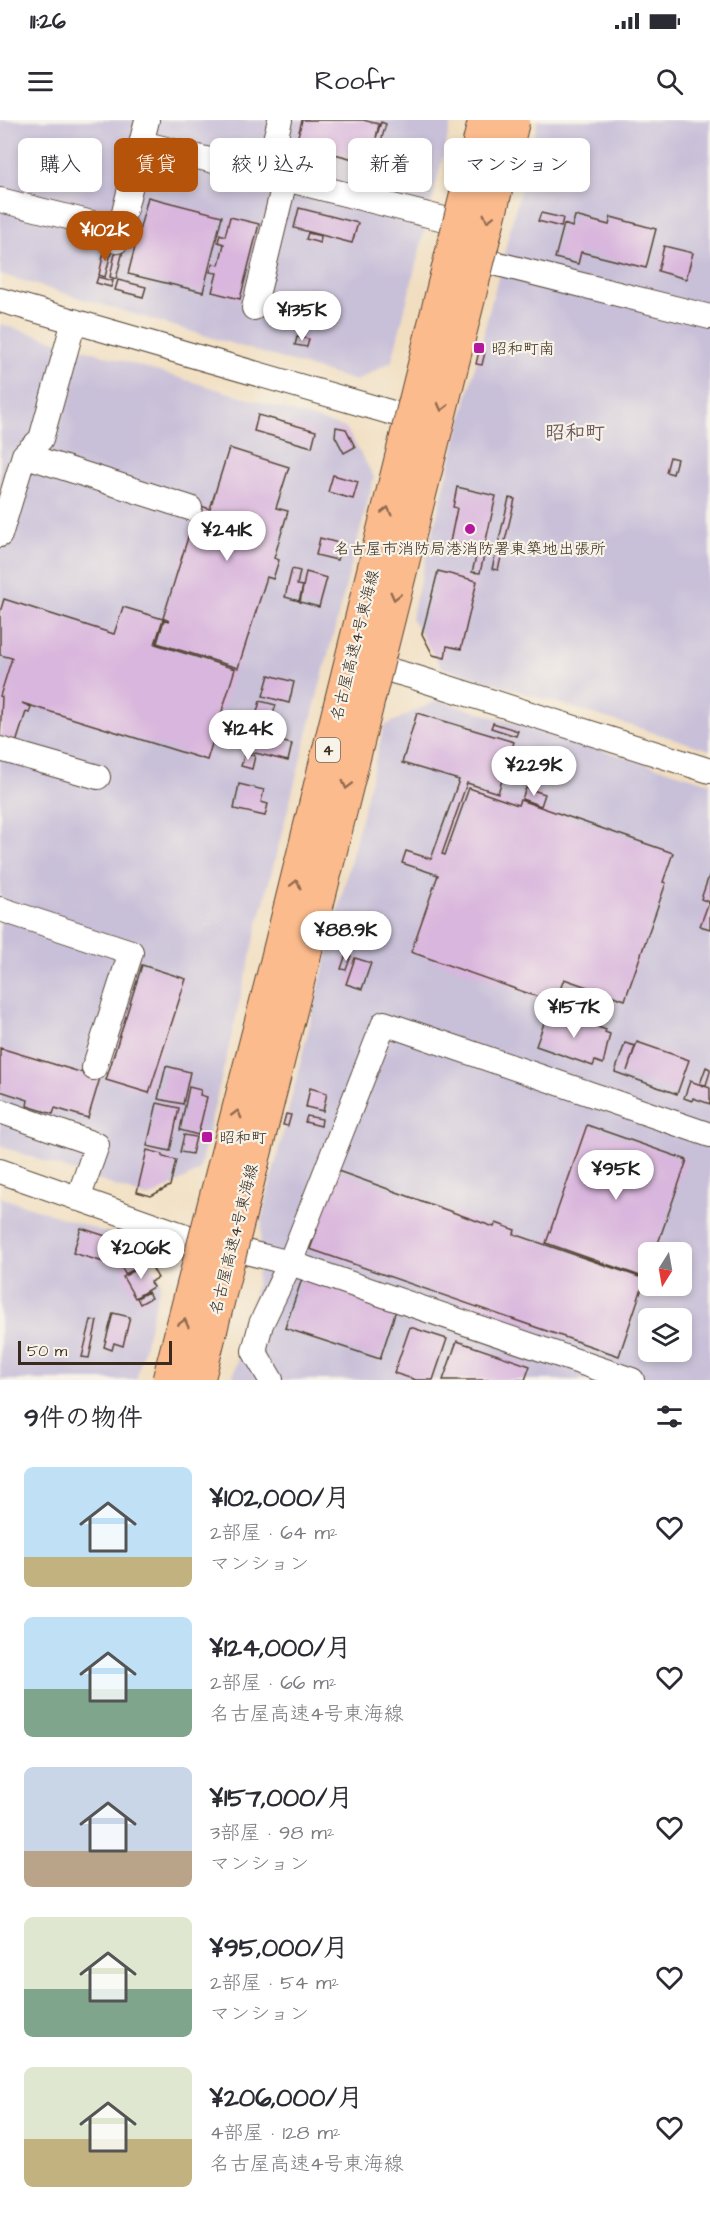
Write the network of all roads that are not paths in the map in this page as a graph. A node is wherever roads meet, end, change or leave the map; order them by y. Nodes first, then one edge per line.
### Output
1 (147, 120) edge
2 (280, 120) edge
3 (485, 120) edge
4 (513, 120) edge
5 (143, 138) edge
6 (279, 138) edge
7 (129, 192) edge
8 (274, 192) edge
9 (333, 192) edge
10 (0, 200) edge
11 (448, 220) dead end
12 (441, 250) dead end
13 (0, 300) edge
14 (254, 308) dead end
15 (710, 317) edge
16 (74, 321) junction
17 (400, 414) dead end
18 (24, 455) junction
19 (190, 508) dead end
20 (0, 535) edge
21 (339, 657) dead end
22 (0, 749) edge
23 (710, 771) edge
24 (98, 777) dead end
25 (0, 909) edge
26 (94, 1068) dead end
27 (0, 1111) edge
28 (710, 1135) edge
29 (0, 1171) edge
30 (78, 1199) junction
31 (290, 1263) junction
32 (169, 1380) edge
33 (198, 1380) edge
34 (271, 1380) edge
35 (632, 1380) edge

1 - 5 street
2 - 6 street
32 -> 3 highway, 名古屋高速4号東海線 / 4, bridge
4 -> 33 highway, 名古屋高速4号東海線 / 4, bridge
7 - 10 street
8 - 14 street
9 - 11 street
12 - 15 street
13 - 16 street
16 - 17 street
16 - 18 street
18 - 19 street
18 - 20 street
21 - 23 street
22 - 24 street
25 - 26 street
27 - 30 street
28 - 31 street
29 - 30 street
30 - 31 street
31 - 34 street
31 - 35 street

